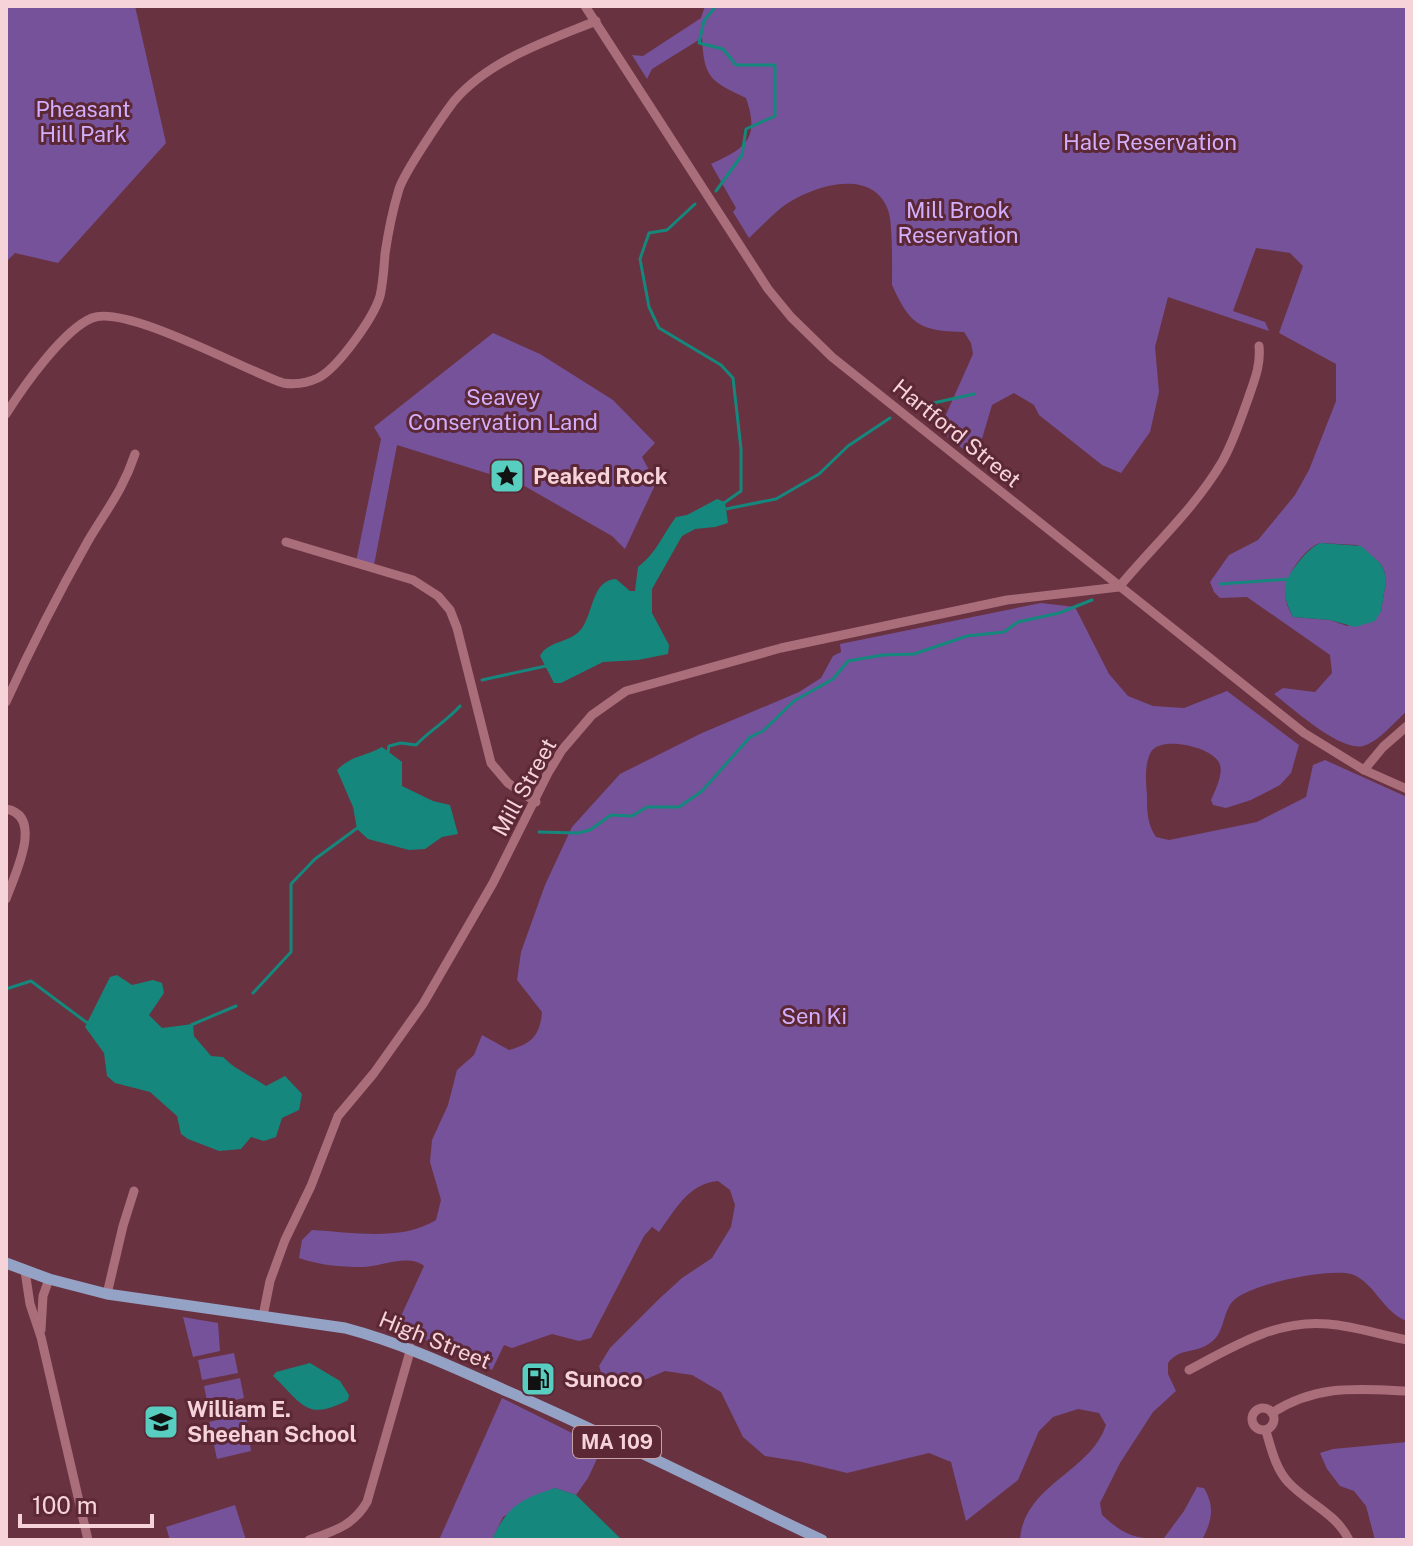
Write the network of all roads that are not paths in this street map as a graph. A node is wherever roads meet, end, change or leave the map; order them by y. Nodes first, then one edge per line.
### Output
1 (585, 6) edge
2 (596, 21) junction
3 (1259, 346) dead end
4 (6, 414) edge
5 (135, 454) dead end
6 (286, 542) dead end
7 (1119, 587) junction
8 (6, 702) edge
9 (1407, 726) edge
10 (1364, 770) junction
11 (1407, 789) edge
12 (536, 802) junction
13 (6, 809) edge
14 (6, 899) edge
15 (134, 1191) dead end
16 (6, 1263) edge
17 (25, 1271) junction
18 (49, 1279) junction
19 (107, 1294) junction
20 (263, 1316) junction
21 (41, 1337) junction
22 (1407, 1340) edge
23 (411, 1348) junction
24 (1189, 1370) dead end
25 (1407, 1391) edge
26 (1272, 1413) junction
27 (1266, 1431) junction
28 (88, 1540) edge
29 (309, 1540) edge
30 (822, 1540) edge
31 (1349, 1540) edge

1 - 2 street, Hartford Street
2 - 4 street
2 - 7 street, Hartford Street
3 - 7 street
5 - 8 street
6 - 12 street
7 - 10 street, Hartford Street
7 - 12 street, Mill Street
9 - 10 street
10 - 11 street, Hartford Street
12 - 20 street, Mill Street
13 - 14 street
15 - 19 street
16 - 17 main road, High Street / MA 109
17 - 18 main road, High Street / MA 109
17 - 21 street
18 - 19 main road, High Street / MA 109
18 - 21 street
19 - 20 main road, High Street / MA 109
20 - 23 main road, High Street / MA 109
21 - 28 street
22 - 24 street
23 - 29 street
23 - 30 main road, High Street / MA 109
25 - 26 street
26 - 27 street
26 - 27 street
27 - 31 street

